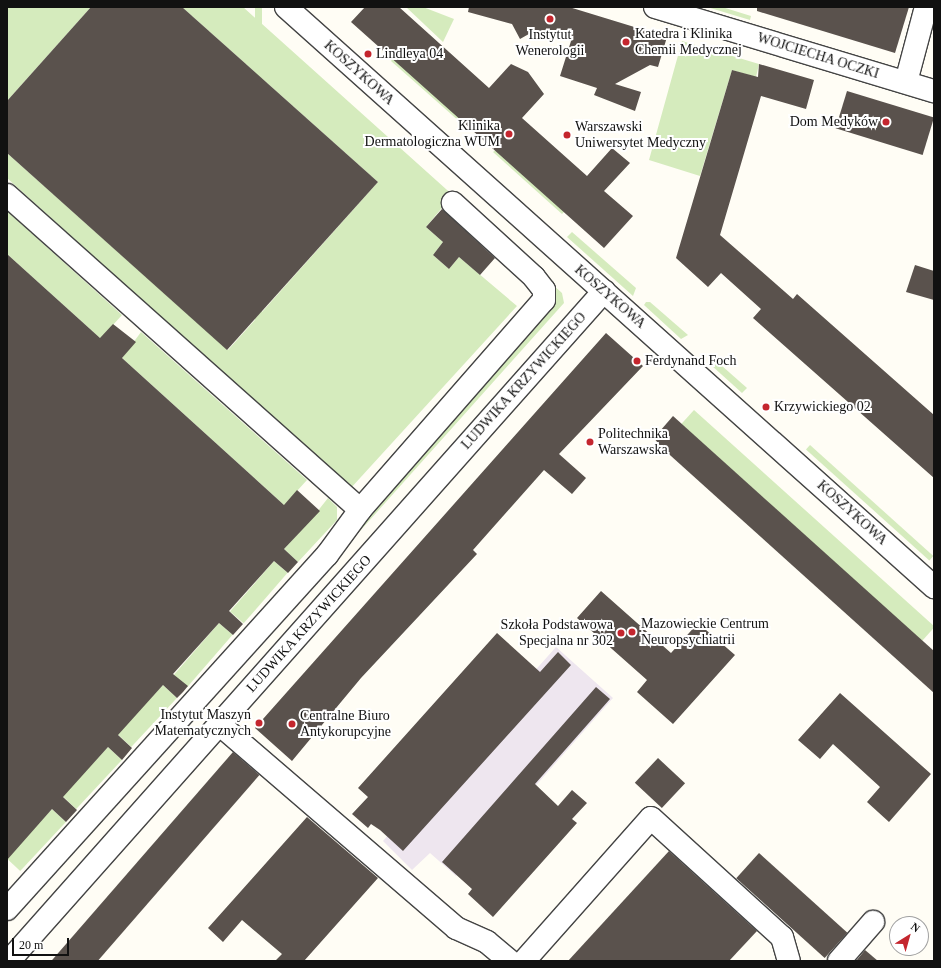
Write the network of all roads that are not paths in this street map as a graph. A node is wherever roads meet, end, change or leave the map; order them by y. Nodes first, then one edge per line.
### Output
1 (286, 7) edge
2 (655, 7) edge
3 (926, 7) edge
4 (906, 82) junction
5 (934, 91) edge
6 (7, 195) edge
7 (452, 203) dead end
8 (604, 291) junction
9 (360, 510) junction
10 (934, 587) edge
11 (219, 724) junction
12 (7, 909) edge
13 (873, 922) dead end
14 (12, 959) edge
15 (521, 961) edge
16 (789, 961) edge
17 (840, 961) edge

1 - 8 street, KOSZYKOWA
2 - 4 street, WOJCIECHA OCZKI
3 - 4 street
4 - 5 street, WOJCIECHA OCZKI
6 - 9 street
7 - 9 street
8 - 10 street, KOSZYKOWA
8 - 11 street, LUDWIKA KRZYWICKIEGO
9 - 12 street
11 - 14 street, LUDWIKA KRZYWICKIEGO
11 - 15 street
13 - 17 street
15 - 16 street

